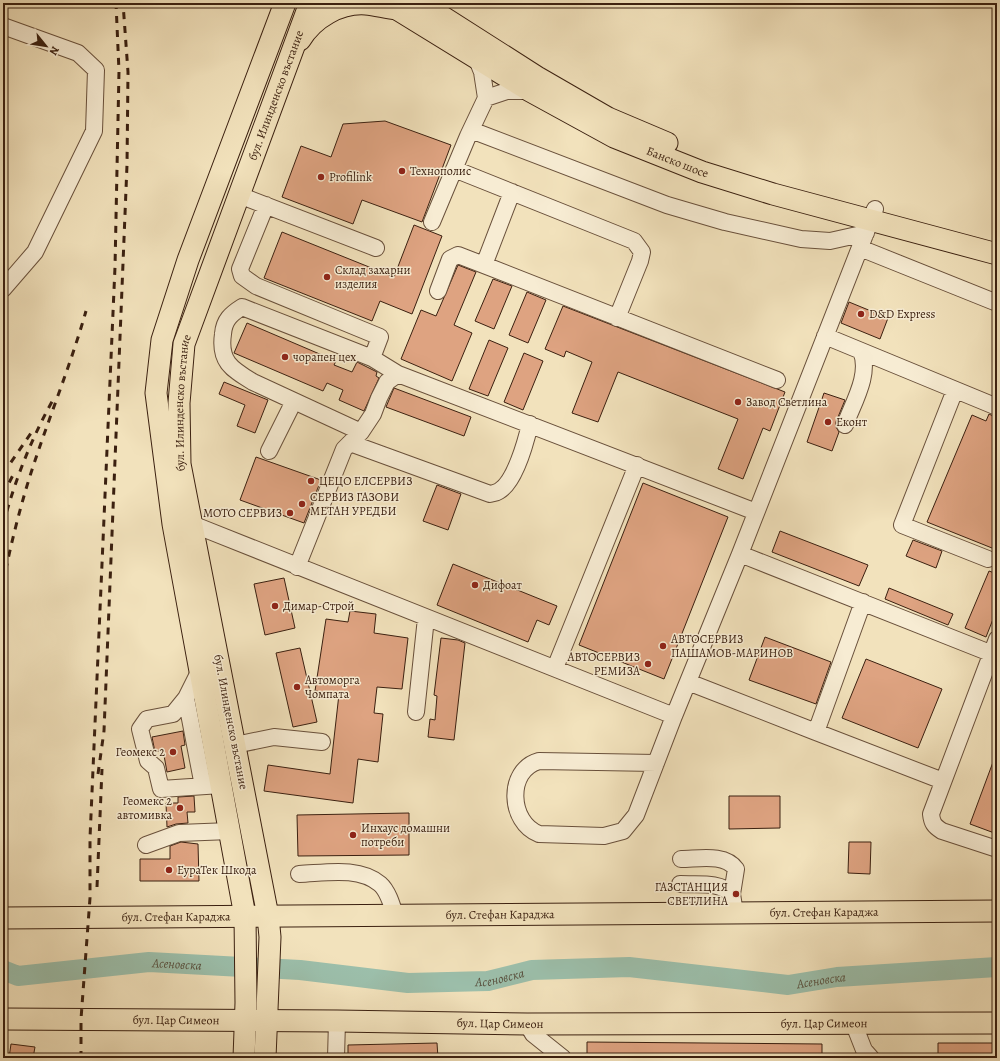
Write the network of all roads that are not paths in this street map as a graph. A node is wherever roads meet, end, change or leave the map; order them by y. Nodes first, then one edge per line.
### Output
1 (269, 3) edge
2 (285, 3) edge
3 (310, 3) edge
4 (421, 3) edge
5 (392, 6) edge
6 (3, 26) edge
7 (272, 37) junction
8 (476, 57) junction
9 (288, 59) junction
10 (530, 91) junction
11 (486, 98) junction
12 (471, 130) junction
13 (454, 170) junction
14 (512, 192) junction
15 (239, 195) junction
16 (266, 205) junction
17 (432, 222) dead end
18 (868, 227) junction
19 (997, 239) edge
20 (376, 248) dead end
21 (997, 254) edge
22 (484, 265) junction
23 (3, 289) edge
24 (438, 290) dead end
25 (997, 303) edge
26 (617, 318) junction
27 (825, 336) junction
28 (861, 351) junction
29 (372, 358) junction
30 (398, 374) junction
31 (777, 380) dead end
32 (955, 390) junction
33 (294, 401) junction
34 (997, 407) edge
35 (530, 424) junction
36 (845, 425) dead end
37 (356, 437) junction
38 (268, 451) dead end
39 (637, 465) junction
40 (756, 512) junction
41 (182, 524) junction
42 (740, 554) junction
43 (988, 559) dead end
44 (297, 567) junction
45 (863, 602) junction
46 (426, 618) junction
47 (994, 646) edge
48 (555, 668) junction
49 (200, 670) junction
50 (688, 682) junction
51 (186, 698) junction
52 (416, 712) dead end
53 (674, 716) junction
54 (816, 732) junction
55 (322, 742) dead end
56 (235, 745) junction
57 (656, 763) junction
58 (943, 781) junction
59 (212, 785) junction
60 (230, 831) junction
61 (146, 845) dead end
62 (997, 849) edge
63 (681, 859) dead end
64 (299, 874) dead end
65 (680, 884) dead end
66 (734, 904) junction
67 (997, 911) edge
68 (395, 915) junction
69 (245, 916) junction
70 (268, 916) junction
71 (3, 918) edge
72 (246, 1012) junction
73 (268, 1012) junction
74 (3, 1020) edge
75 (336, 1021) junction
76 (853, 1022) junction
77 (997, 1023) edge
78 (527, 1024) junction
79 (863, 1055) edge
80 (244, 1058) edge
81 (265, 1058) edge
82 (336, 1058) edge
83 (563, 1058) edge

1 - 7 main road
2 - 7 main road, бул. Илинденско въстание
3 - 9 main road, бул. Илинденско въстание
4 - 18 main road, Банско шосе
5 - 8 main road, Банско шосе
5 - 9 main road
6 - 23 street
7 - 41 main road, бул. Илинденско въстание
8 - 10 main road, Банско шосе
8 - 11 street
9 - 15 main road, бул. Илинденско въстание
10 - 11 street
10 - 18 main road, Банско шосе
11 - 12 street
12 - 13 street
12 - 18 street
13 - 14 street
13 - 17 street
14 - 22 street
14 - 26 street
15 - 16 street
15 - 41 main road, бул. Илинденско въстание
16 - 20 street
16 - 29 street
18 - 19 main road, Банско шосе
18 - 21 main road, Банско шосе
18 - 25 street
18 - 27 street
22 - 24 street
22 - 26 street
26 - 31 street
27 - 28 street
27 - 40 street
28 - 32 street
28 - 36 street
29 - 30 street
29 - 33 street
30 - 35 street
30 - 37 street
32 - 34 street
32 - 43 street
33 - 37 street
33 - 38 street
35 - 37 street
35 - 39 street
37 - 44 street
39 - 40 street
39 - 48 street
40 - 42 street
41 - 44 street
41 - 49 main road, бул. Илинденско въстание
41 - 56 main road, бул. Илинденско въстание
42 - 45 street
42 - 50 street
44 - 46 street
45 - 47 street
45 - 54 street
46 - 48 street
46 - 52 street
47 - 58 street
48 - 53 street
49 - 51 street
49 - 59 main road, бул. Илинденско въстание
50 - 53 street
50 - 54 street
51 - 59 street
51 - 59 street
53 - 57 street
54 - 58 street
55 - 56 street
56 - 70 main road, бул. Илинденско въстание
57 - 57 street
58 - 62 street
59 - 60 main road, бул. Илинденско въстание
60 - 61 street
60 - 69 main road, бул. Илинденско въстание
63 - 66 street
64 - 68 street
65 - 66 street
66 - 67 main road, бул. Стефан Караджа
66 - 68 main road, бул. Стефан Караджа
68 - 70 main road, бул. Стефан Караджа
69 - 70 main road, бул. Стефан Караджа
69 - 71 main road, бул. Стефан Караджа
69 - 72 main road, бул. Илинденско въстание
70 - 73 main road, бул. Илинденско въстание
72 - 73 main road, бул. Цар Симеон
72 - 74 main road, бул. Цар Симеон
72 - 80 main road
73 - 75 main road, бул. Цар Симеон
73 - 81 main road
75 - 78 main road, бул. Цар Симеон
75 - 82 street
76 - 77 main road, бул. Цар Симеон
76 - 78 main road, бул. Цар Симеон
76 - 79 street
78 - 83 street

